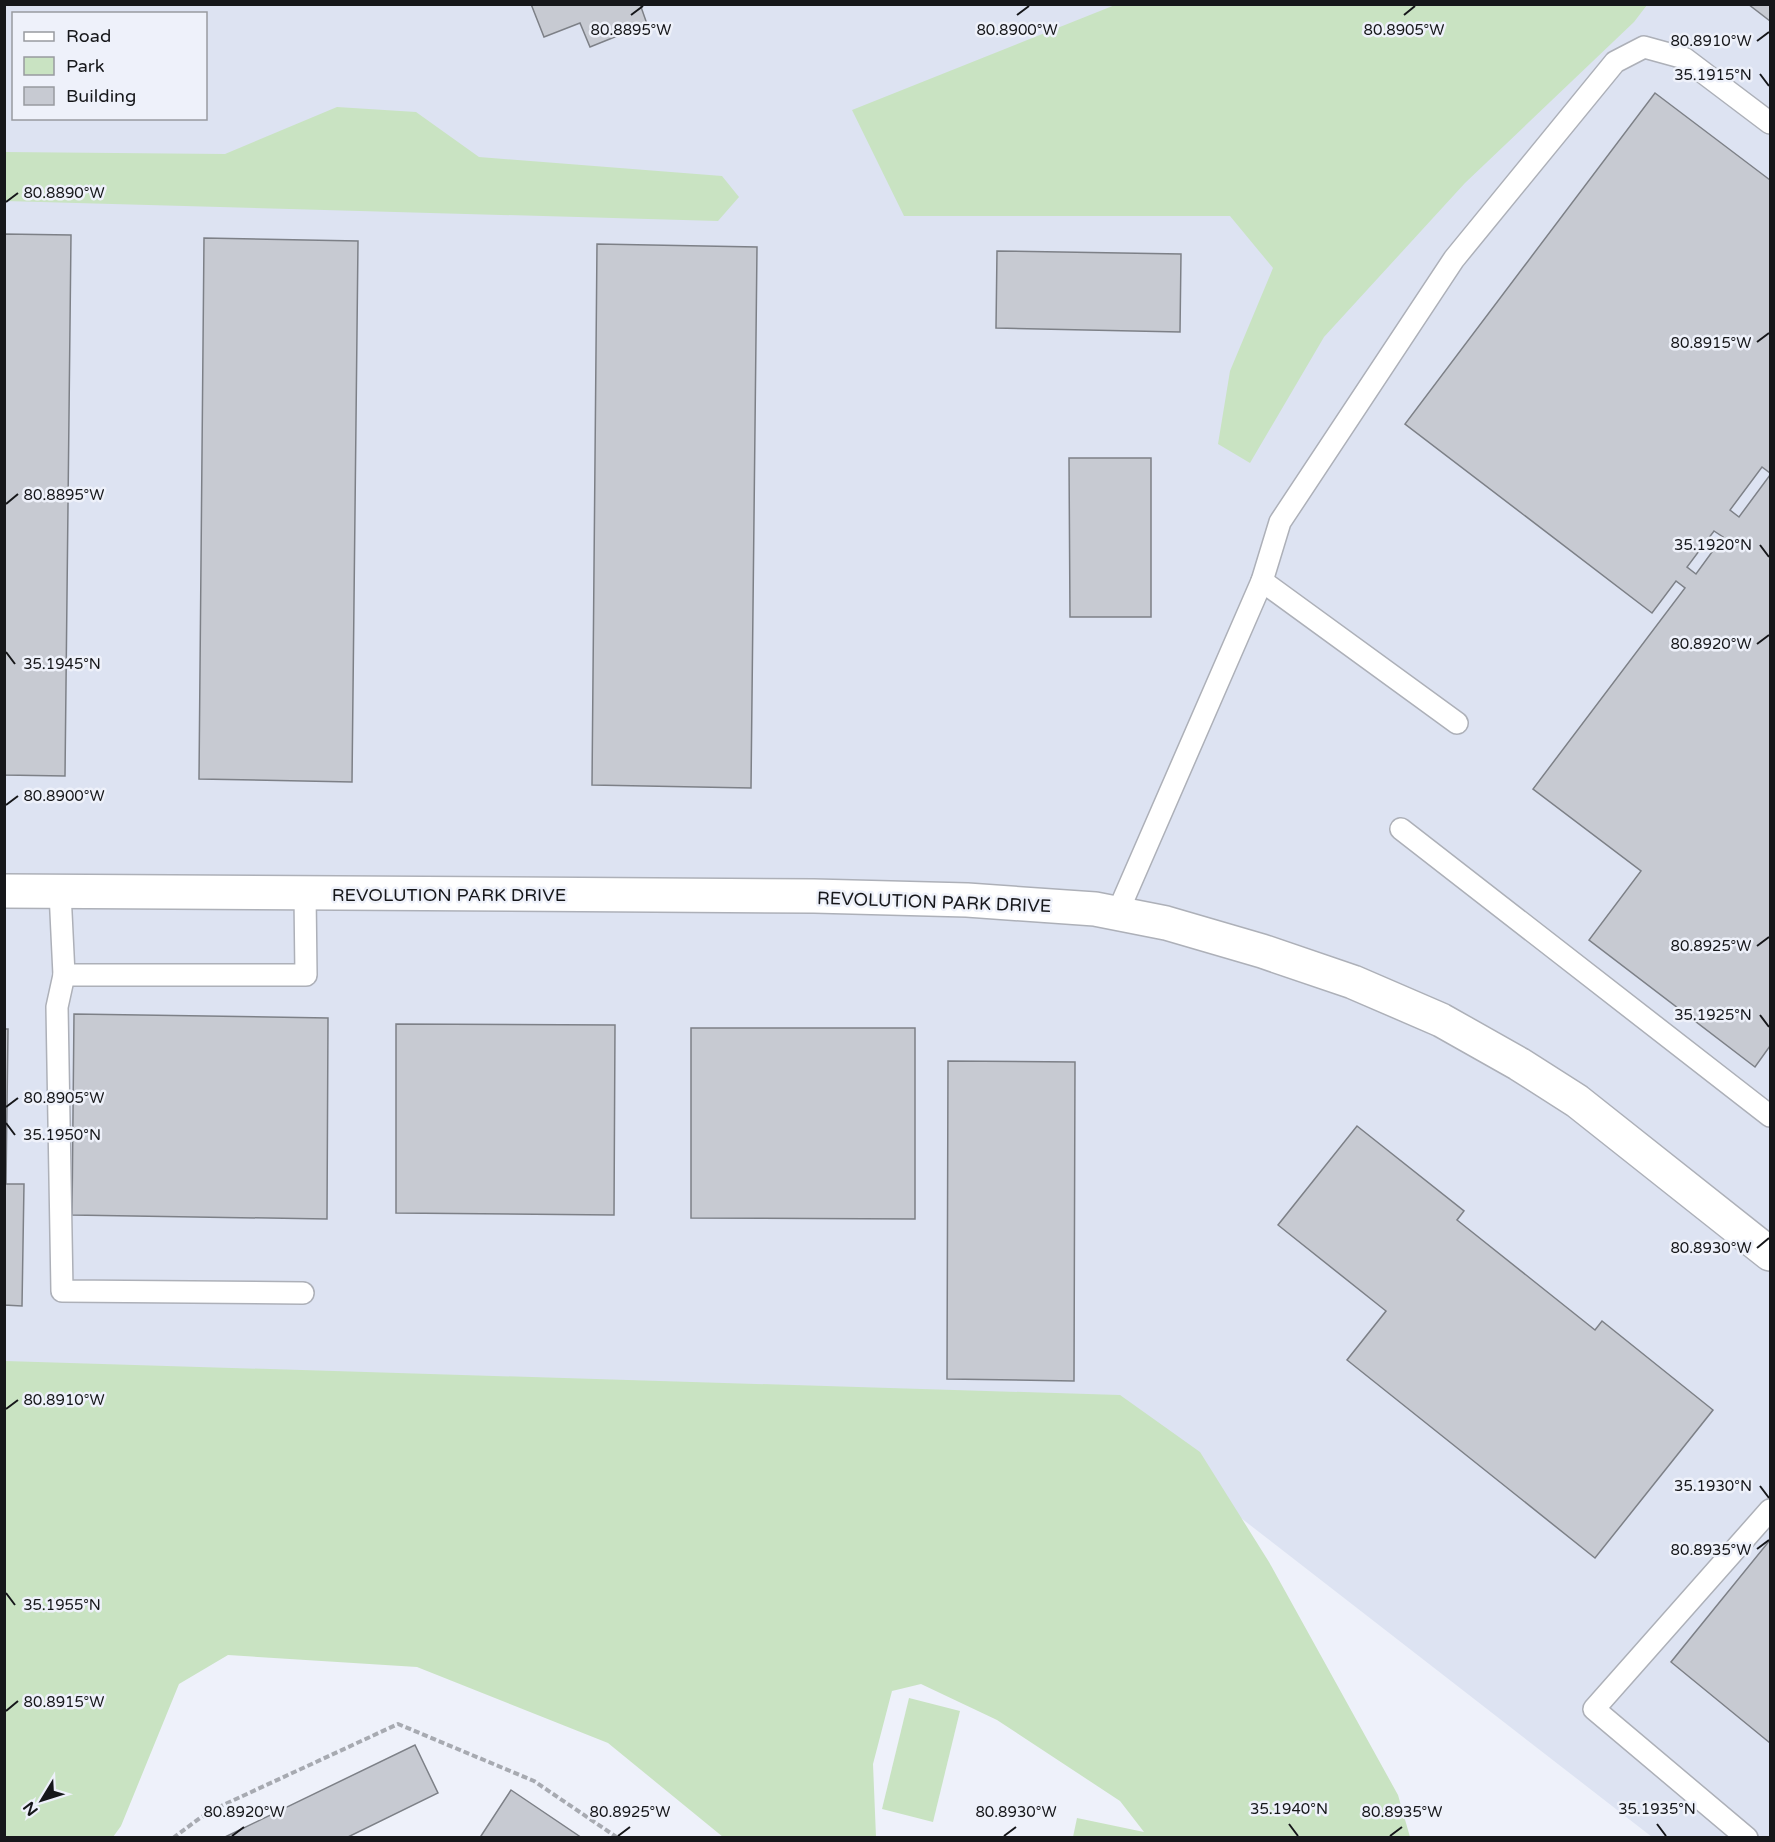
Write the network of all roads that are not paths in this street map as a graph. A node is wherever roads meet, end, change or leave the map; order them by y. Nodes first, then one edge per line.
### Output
1 (1770, 123) edge
2 (1262, 581) junction
3 (1457, 723) dead end
4 (1401, 829) dead end
5 (4, 891) edge
6 (60, 892) junction
7 (305, 894) junction
8 (1117, 914) junction
9 (64, 975) junction
10 (1770, 1116) edge
11 (1770, 1254) edge
12 (303, 1293) dead end
13 (1770, 1510) edge
14 (1747, 1838) edge

1 - 2 lane
2 - 3 lane
2 - 8 lane
4 - 10 lane
5 - 6 street, REVOLUTION PARK DRIVE
6 - 7 street, REVOLUTION PARK DRIVE
6 - 9 lane
7 - 8 street, REVOLUTION PARK DRIVE
7 - 9 lane
8 - 11 street, REVOLUTION PARK DRIVE
9 - 12 lane
13 - 14 lane

